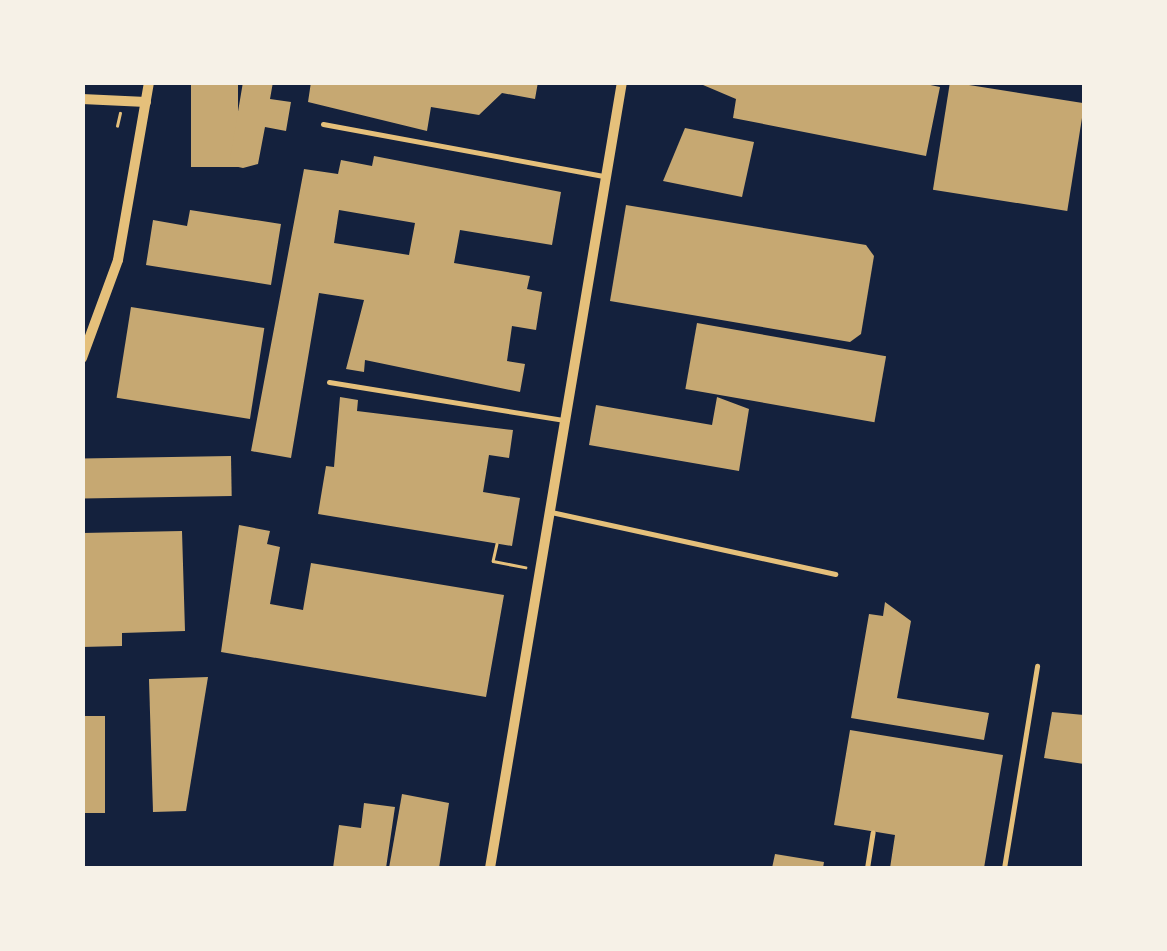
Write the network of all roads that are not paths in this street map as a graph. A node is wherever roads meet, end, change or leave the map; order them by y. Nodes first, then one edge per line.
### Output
1 (148, 82) edge
2 (622, 82) edge
3 (82, 98) edge
4 (146, 102) junction
5 (323, 124) dead end
6 (606, 177) junction
7 (82, 358) edge
8 (329, 382) dead end
9 (566, 421) junction
10 (550, 512) junction
11 (835, 574) dead end
12 (1038, 666) dead end
13 (873, 835) dead end
14 (490, 868) edge
15 (867, 868) edge
16 (1004, 868) edge

1 - 4 street
2 - 6 street
3 - 4 street
4 - 7 street
5 - 6 lane
6 - 9 street
8 - 9 lane
9 - 10 street
10 - 11 lane
10 - 14 street
12 - 16 lane
13 - 15 lane

